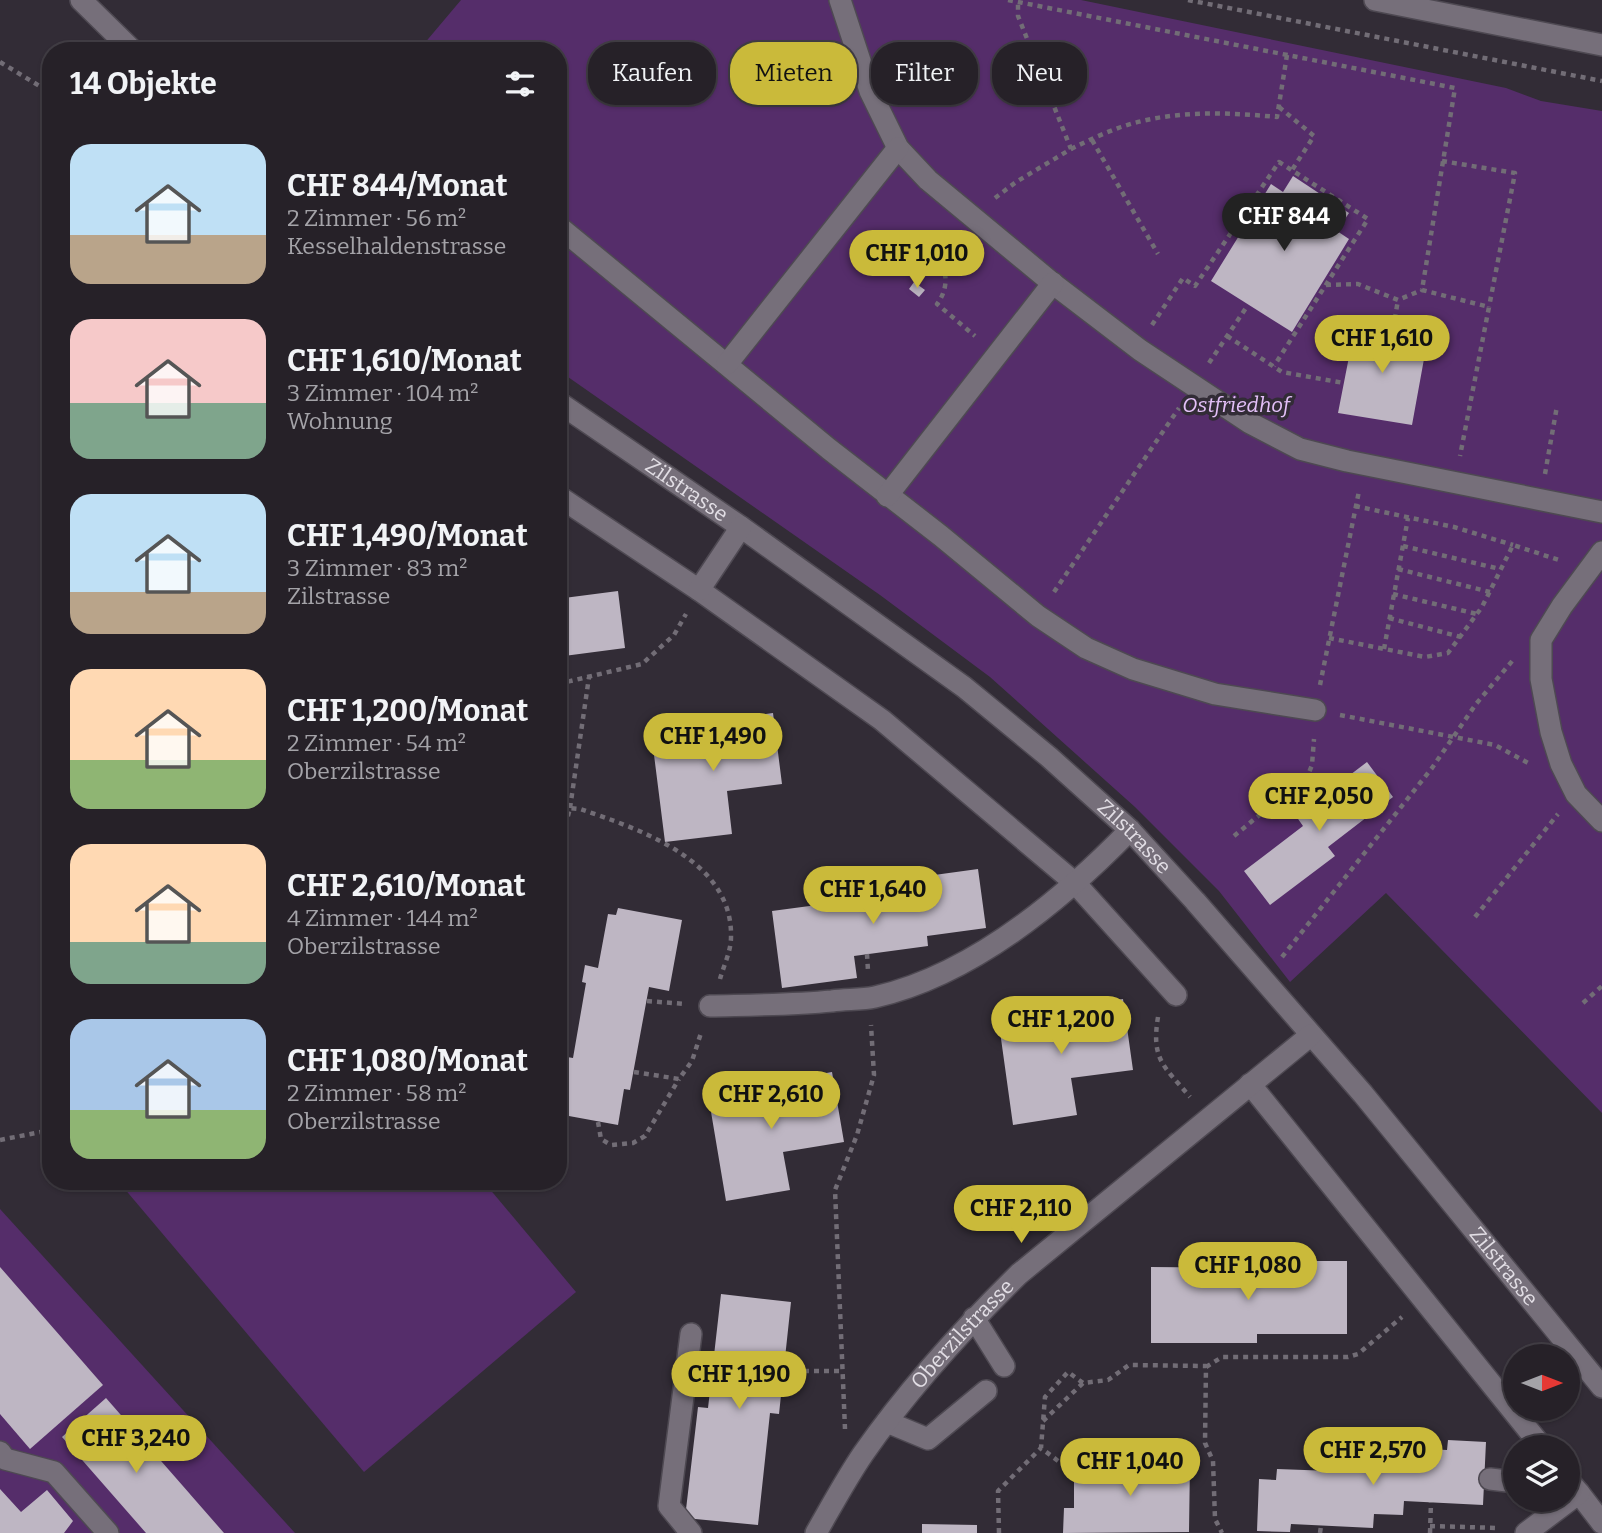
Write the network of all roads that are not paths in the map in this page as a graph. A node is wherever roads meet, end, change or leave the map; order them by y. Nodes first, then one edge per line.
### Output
1 (80, 0) edge
2 (840, 0) edge
3 (1375, 0) edge
4 (124, 42) edge
5 (1602, 45) edge
6 (898, 148) junction
7 (567, 233) edge
8 (1053, 283) junction
9 (727, 364) junction
10 (567, 408) edge
11 (887, 496) junction
12 (567, 502) edge
13 (1602, 512) edge
14 (741, 527) junction
15 (1602, 552) edge
16 (699, 590) junction
17 (1315, 710) road end
18 (1602, 821) edge
19 (1130, 830) junction
20 (1075, 883) junction
21 (1176, 995) road end
22 (710, 1006) road end
23 (1311, 1035) junction
24 (1250, 1084) junction
25 (974, 1318) junction
26 (691, 1335) dead end
27 (1004, 1366) dead end
28 (1602, 1388) edge
29 (986, 1391) dead end
30 (887, 1422) junction
31 (1532, 1435) edge
32 (0, 1452) edge
33 (1490, 1479) dead end
34 (1503, 1480) edge
35 (1580, 1496) edge
36 (1548, 1512) edge
37 (1602, 1523) edge
38 (1529, 1531) edge
39 (108, 1533) edge
40 (691, 1533) edge
41 (816, 1533) edge

1 - 4 street
2 - 6 street
3 - 5 street
6 - 8 street
6 - 9 street
7 - 9 street
8 - 11 street
8 - 13 street
9 - 11 street
10 - 14 street, Zilstrasse
11 - 17 street
12 - 16 street
14 - 16 street
14 - 19 street, Zilstrasse
15 - 18 street
16 - 20 street
19 - 20 street
19 - 23 street, Zilstrasse
20 - 21 street
20 - 22 street
23 - 24 street, Oberzilstrasse
23 - 28 street, Zilstrasse
24 - 25 street, Oberzilstrasse
24 - 31 street
25 - 27 street
25 - 30 street, Oberzilstrasse
26 - 40 street
29 - 30 street
30 - 41 street, Oberzilstrasse
32 - 39 street
33 - 34 street
35 - 37 street
36 - 38 street

